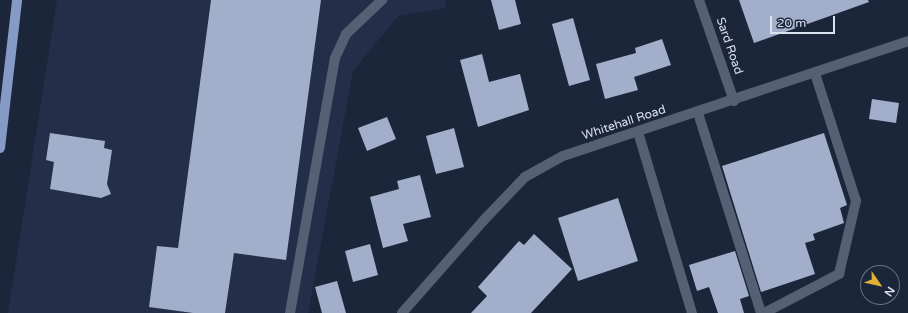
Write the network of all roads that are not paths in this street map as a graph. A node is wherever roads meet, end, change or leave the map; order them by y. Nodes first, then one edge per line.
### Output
1 (17, 0) edge
2 (382, 0) edge
3 (699, 0) edge
4 (908, 41) edge
5 (815, 73) junction
6 (734, 101) junction
7 (698, 113) junction
8 (638, 132) junction
9 (0, 148) edge
10 (290, 313) edge
11 (402, 313) edge
12 (692, 313) edge
13 (763, 313) edge

1 - 9 main road
2 - 10 street
3 - 6 street, Sard Road
4 - 5 street, Whitehall Road
5 - 6 street, Whitehall Road
5 - 13 street
6 - 7 street, Whitehall Road
7 - 8 street, Whitehall Road
7 - 13 street
8 - 11 street, Whitehall Road
8 - 12 street

